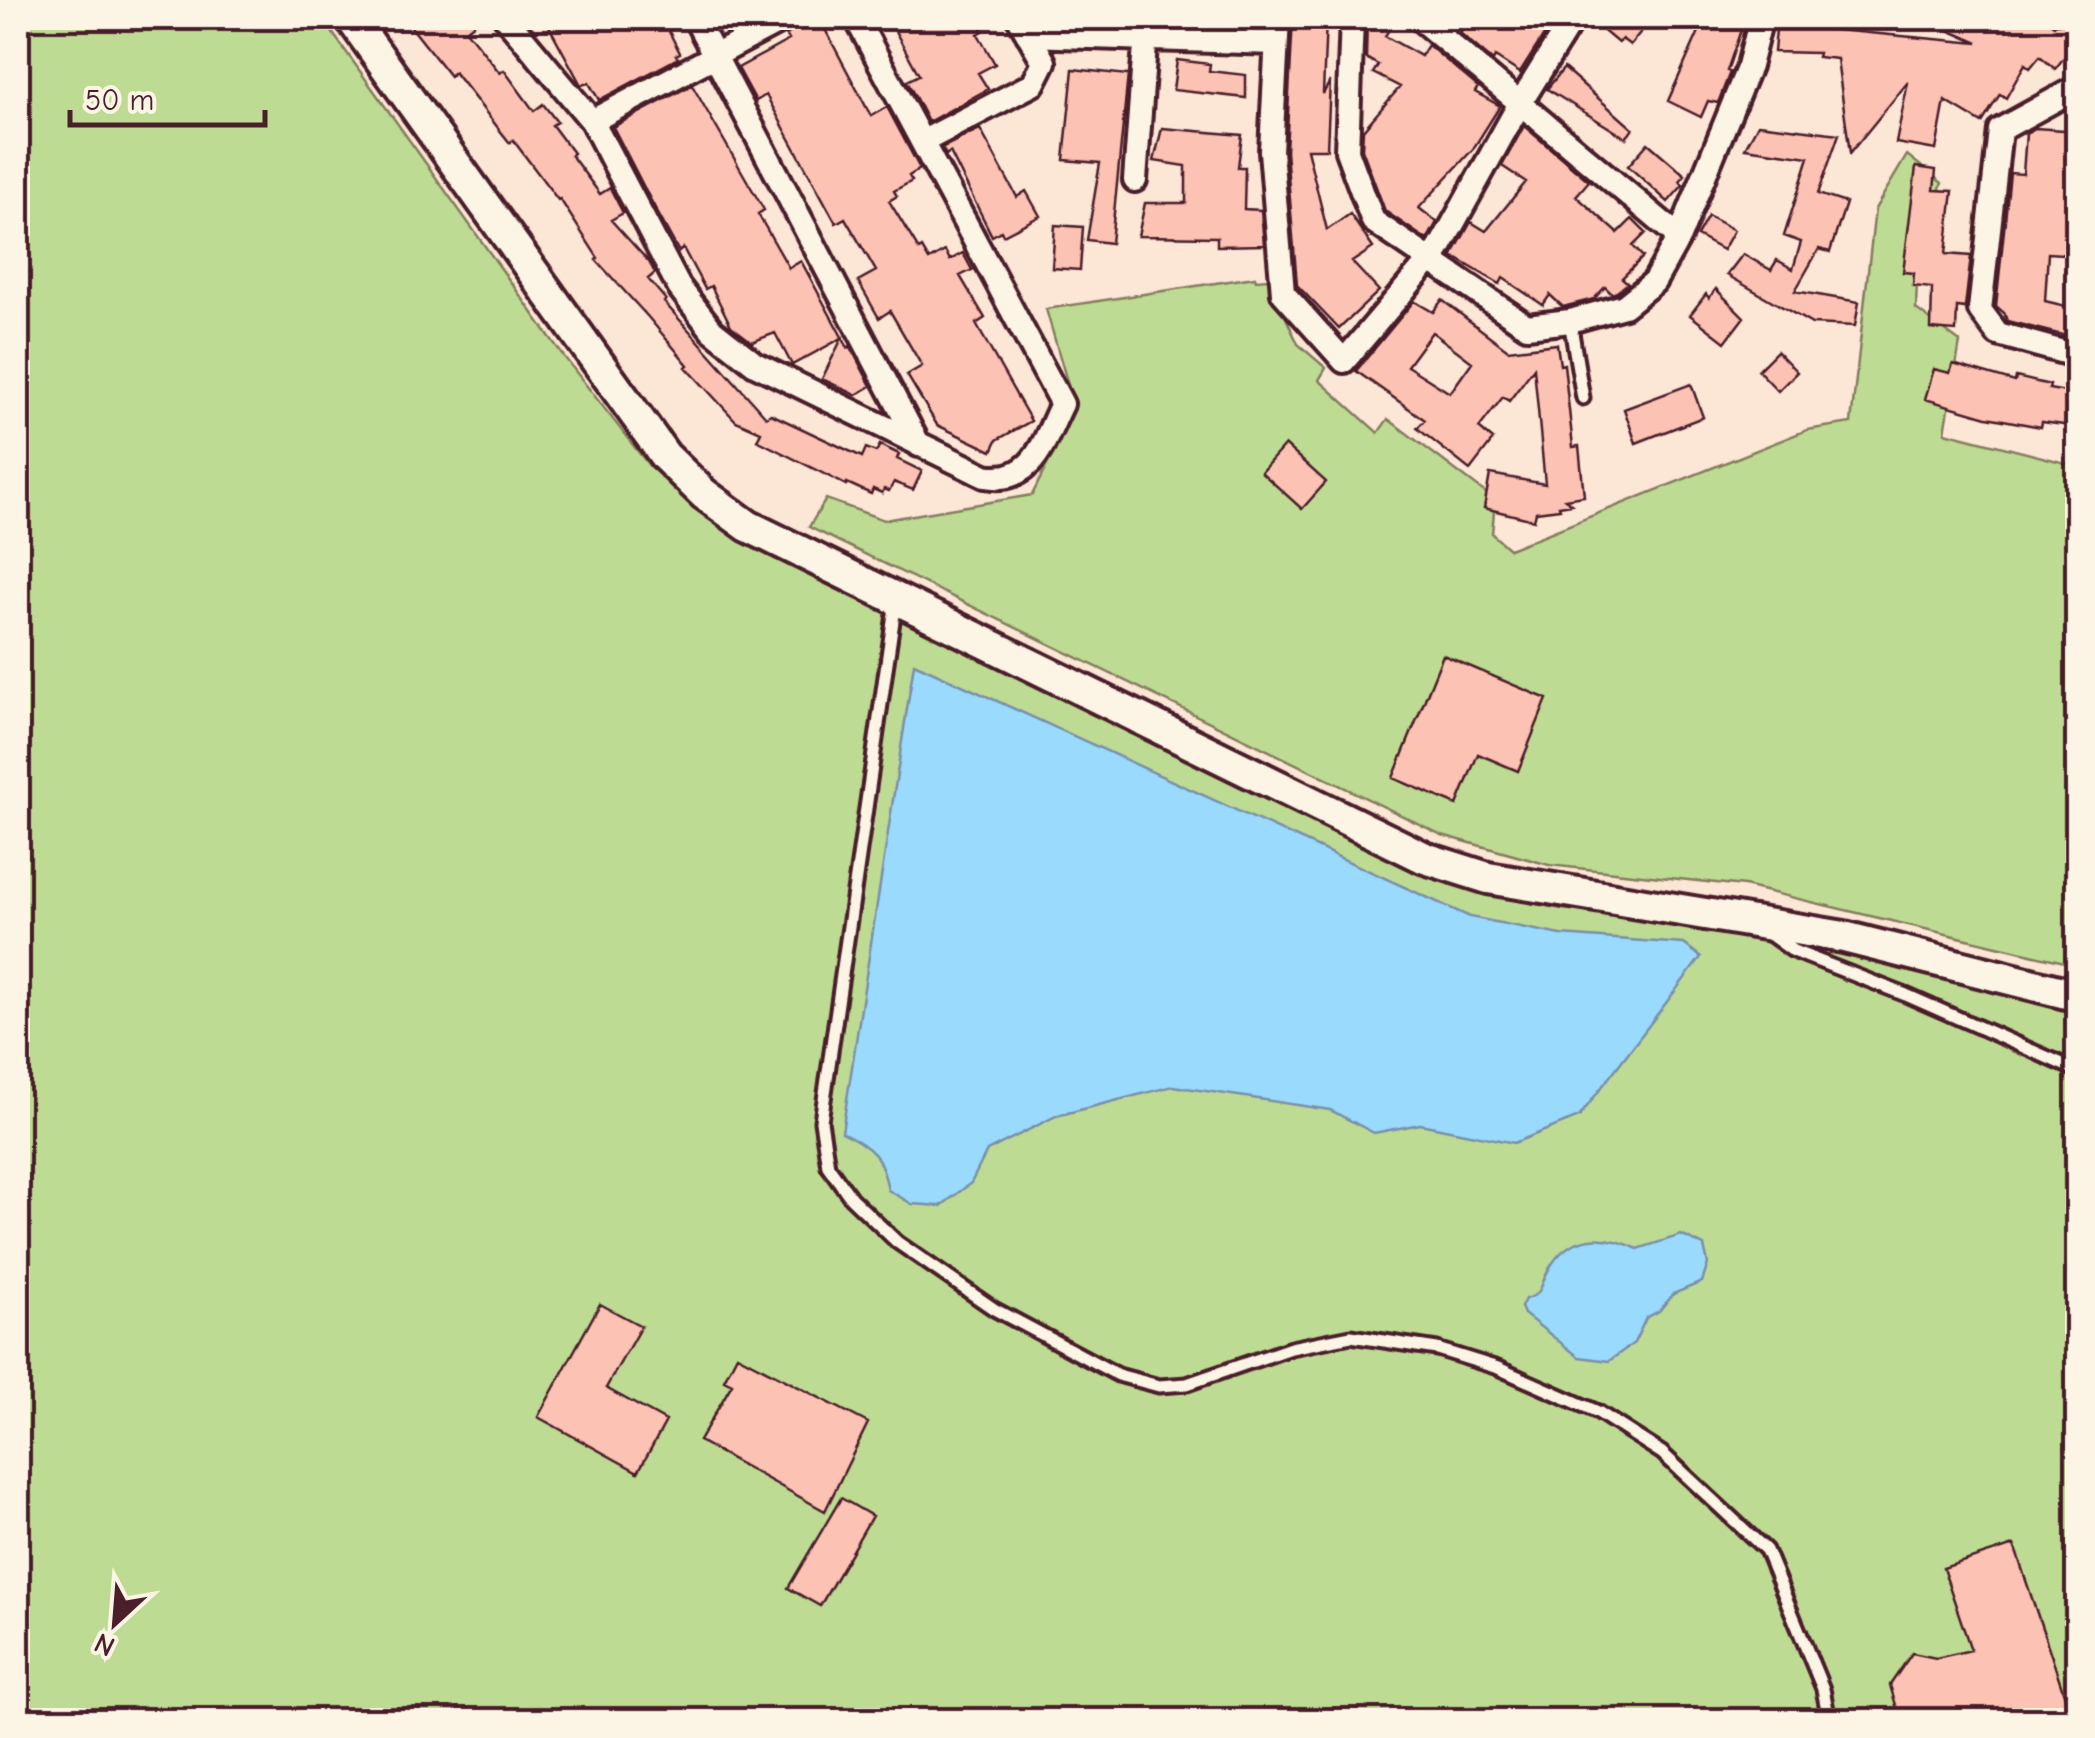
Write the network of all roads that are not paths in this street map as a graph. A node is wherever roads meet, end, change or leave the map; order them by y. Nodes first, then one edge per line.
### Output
1 (352, 18) edge
2 (506, 18) edge
3 (695, 18) edge
4 (786, 18) edge
5 (856, 18) edge
6 (1278, 18) edge
7 (1352, 18) edge
8 (1573, 18) edge
9 (1761, 18) edge
10 (1434, 23) edge
11 (1023, 26) edge
12 (1147, 28) edge
13 (1276, 43) junction
14 (716, 56) junction
15 (2078, 87) edge
16 (1518, 105) junction
17 (592, 121) junction
18 (922, 142) junction
19 (1136, 180) dead end
20 (1679, 237) junction
21 (1428, 260) junction
22 (1570, 320) junction
23 (2078, 356) edge
24 (1583, 398) dead end
25 (919, 444) junction
26 (896, 600) junction
27 (1748, 918) junction
28 (2078, 996) edge
29 (2078, 1071) edge
30 (1829, 1720) edge

1 - 26 street
2 - 17 street
3 - 14 street
4 - 14 street
5 - 18 street
6 - 13 street
7 - 21 street
8 - 16 street
9 - 20 street
10 - 16 street
11 - 12 street
11 - 18 street
12 - 13 street
12 - 19 street
13 - 21 street
14 - 17 street
14 - 25 street
15 - 23 street
16 - 20 street
16 - 21 street
17 - 25 street
18 - 25 street
20 - 22 street
21 - 22 street
22 - 24 lane
26 - 27 street
26 - 30 lane
27 - 28 street
27 - 29 lane

